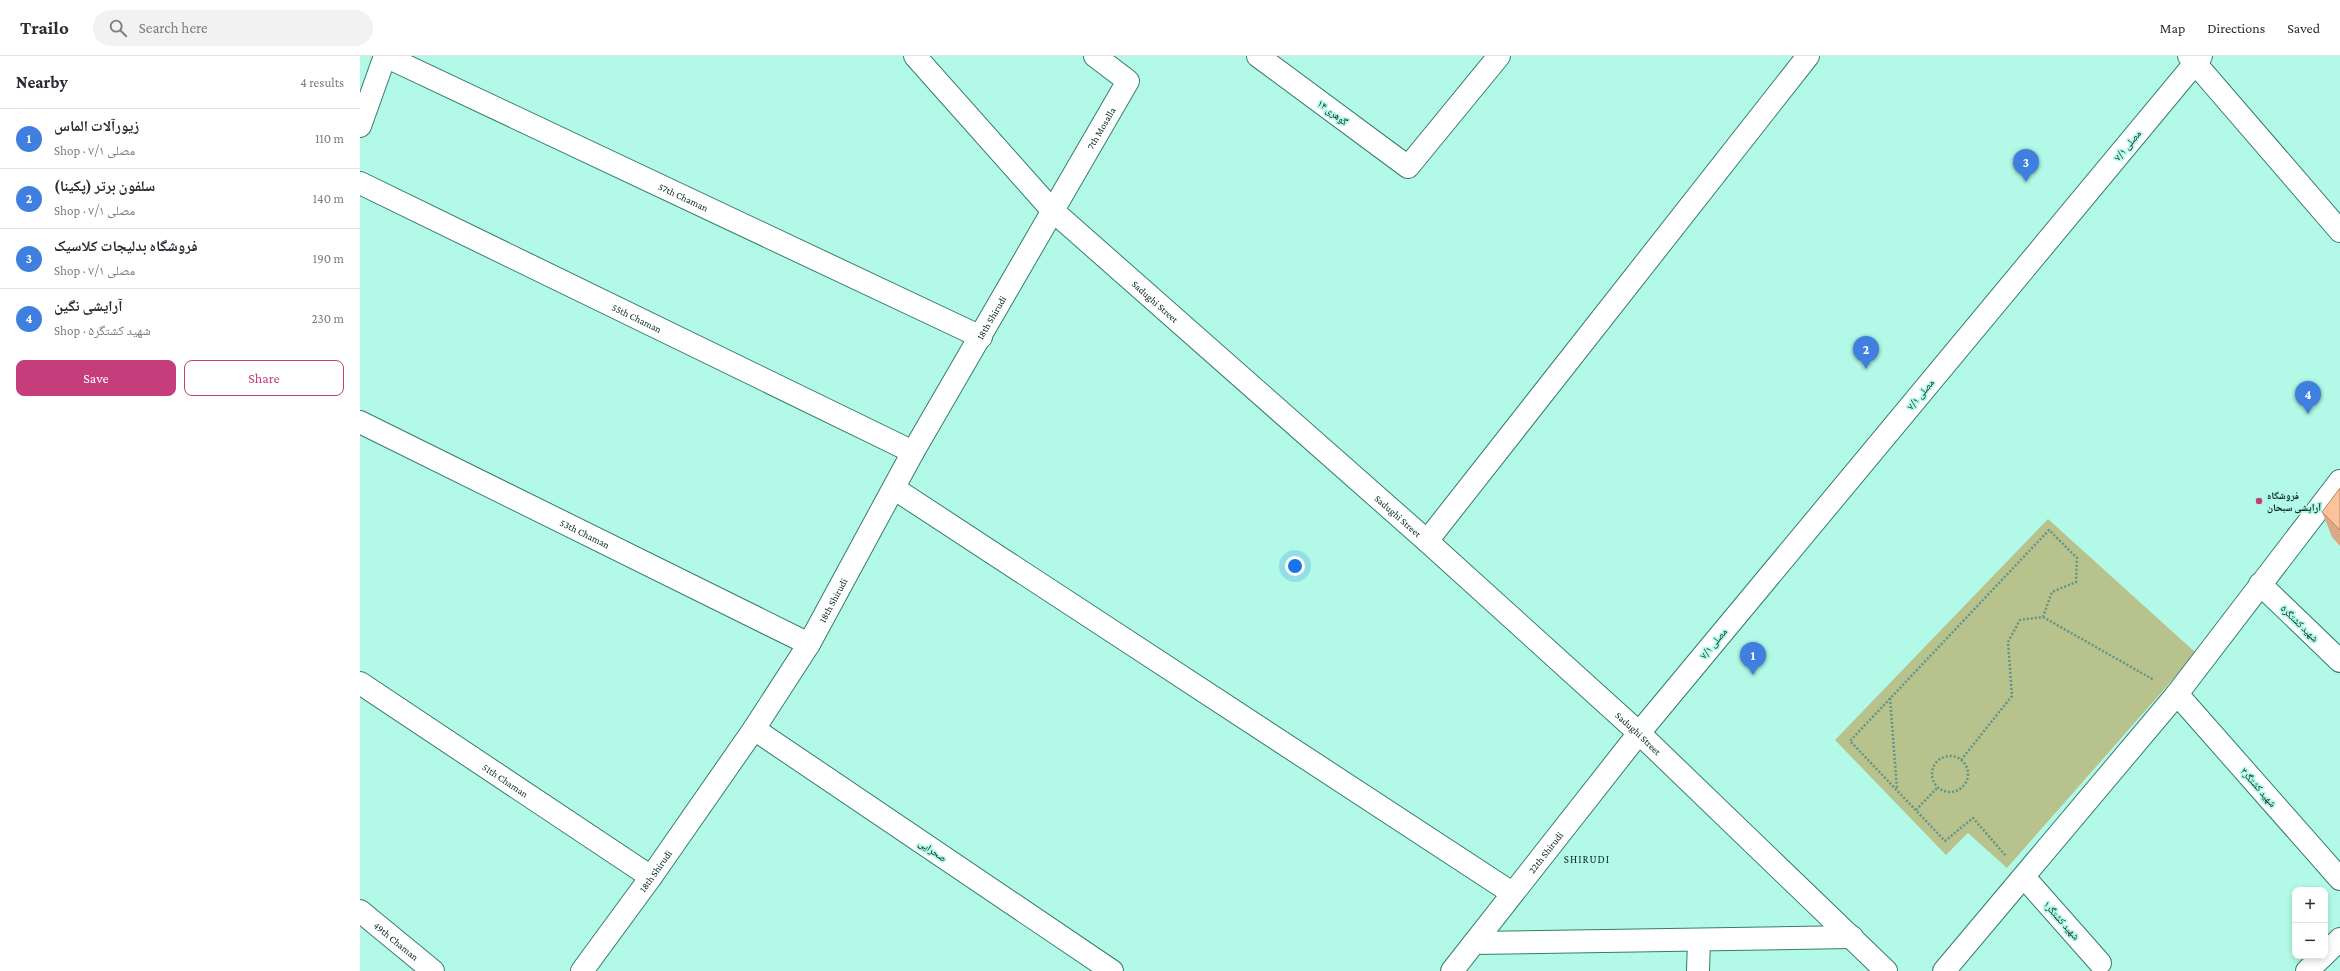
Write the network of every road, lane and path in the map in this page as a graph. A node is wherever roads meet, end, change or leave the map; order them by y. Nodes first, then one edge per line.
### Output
1 (385, 56) edge
2 (915, 56) edge
3 (1095, 56) edge
4 (1258, 56) edge
5 (1498, 56) edge
6 (1808, 56) edge
7 (2195, 58) edge
8 (360, 126) edge
9 (360, 183) edge
10 (1052, 210) junction
11 (2340, 231) edge
12 (981, 337) junction
13 (360, 422) edge
14 (913, 452) junction
15 (2340, 481) edge
16 (895, 489) junction
17 (1427, 541) junction
18 (2260, 584) junction
19 (2043, 618) junction
20 (809, 644) junction
21 (2340, 661) edge
22 (360, 683) edge
23 (2177, 694) junction
24 (1890, 698) junction
25 (754, 729) junction
26 (1639, 733) junction
27 (1961, 760) junction
28 (1938, 787) junction
29 (1897, 790) junction
30 (1916, 810) junction
31 (651, 877) junction
32 (2024, 877) junction
33 (2340, 880) edge
34 (1512, 893) junction
35 (360, 911) edge
36 (1852, 937) junction
37 (2340, 939) edge
38 (1699, 940) junction
39 (1474, 943) junction
40 (2328, 951) edge
41 (2320, 959) edge
42 (2100, 963) dead end
43 (1099, 967) edge
44 (433, 971) edge
45 (582, 971) edge
46 (1452, 971) edge
47 (1698, 971) edge
48 (1886, 971) edge
49 (1944, 971) edge
50 (2307, 971) edge

1 - 8 street
1 - 12 street, 57th Chaman
2 - 10 street, Sadughi Street
3 - 10 street, 7th Mosalla
4 - 5 street, گوهری ۱۴
6 - 17 street
7 - 11 street
7 - 26 street, مصلی ۷/۱
9 - 14 street, 55th Chaman
10 - 12 street, 18th Shirudi
10 - 17 street, Sadughi Street
12 - 14 street, 18th Shirudi
13 - 20 street, 53th Chaman
14 - 16 street, 18th Shirudi
15 - 18 street
16 - 20 street, 18th Shirudi
16 - 34 street
17 - 26 street, Sadughi Street
18 - 21 street, شهید کشتگر۵
18 - 23 street
19 - 23 path
19 - 24 path
19 - 27 path
20 - 25 street, 18th Shirudi
22 - 31 street, 51th Chaman
23 - 32 street
23 - 33 street, شهید کشتگر۳
24 - 29 path
24 - 29 path
25 - 31 street, 18th Shirudi
25 - 43 street, صحرایی
26 - 34 street, 22th Shirudi
26 - 36 street, Sadughi Street
27 - 28 path
27 - 28 path
28 - 30 path
29 - 30 path
30 - 32 path
31 - 45 street, 18th Shirudi
32 - 42 street, شهید کشتگر۱
32 - 49 street
34 - 39 street, 22th Shirudi
35 - 44 street, 49th Chaman
36 - 38 street
36 - 48 street, Sadughi Street
37 - 40 street
38 - 39 street
38 - 47 street
39 - 46 street, 22th Shirudi
41 - 50 street

